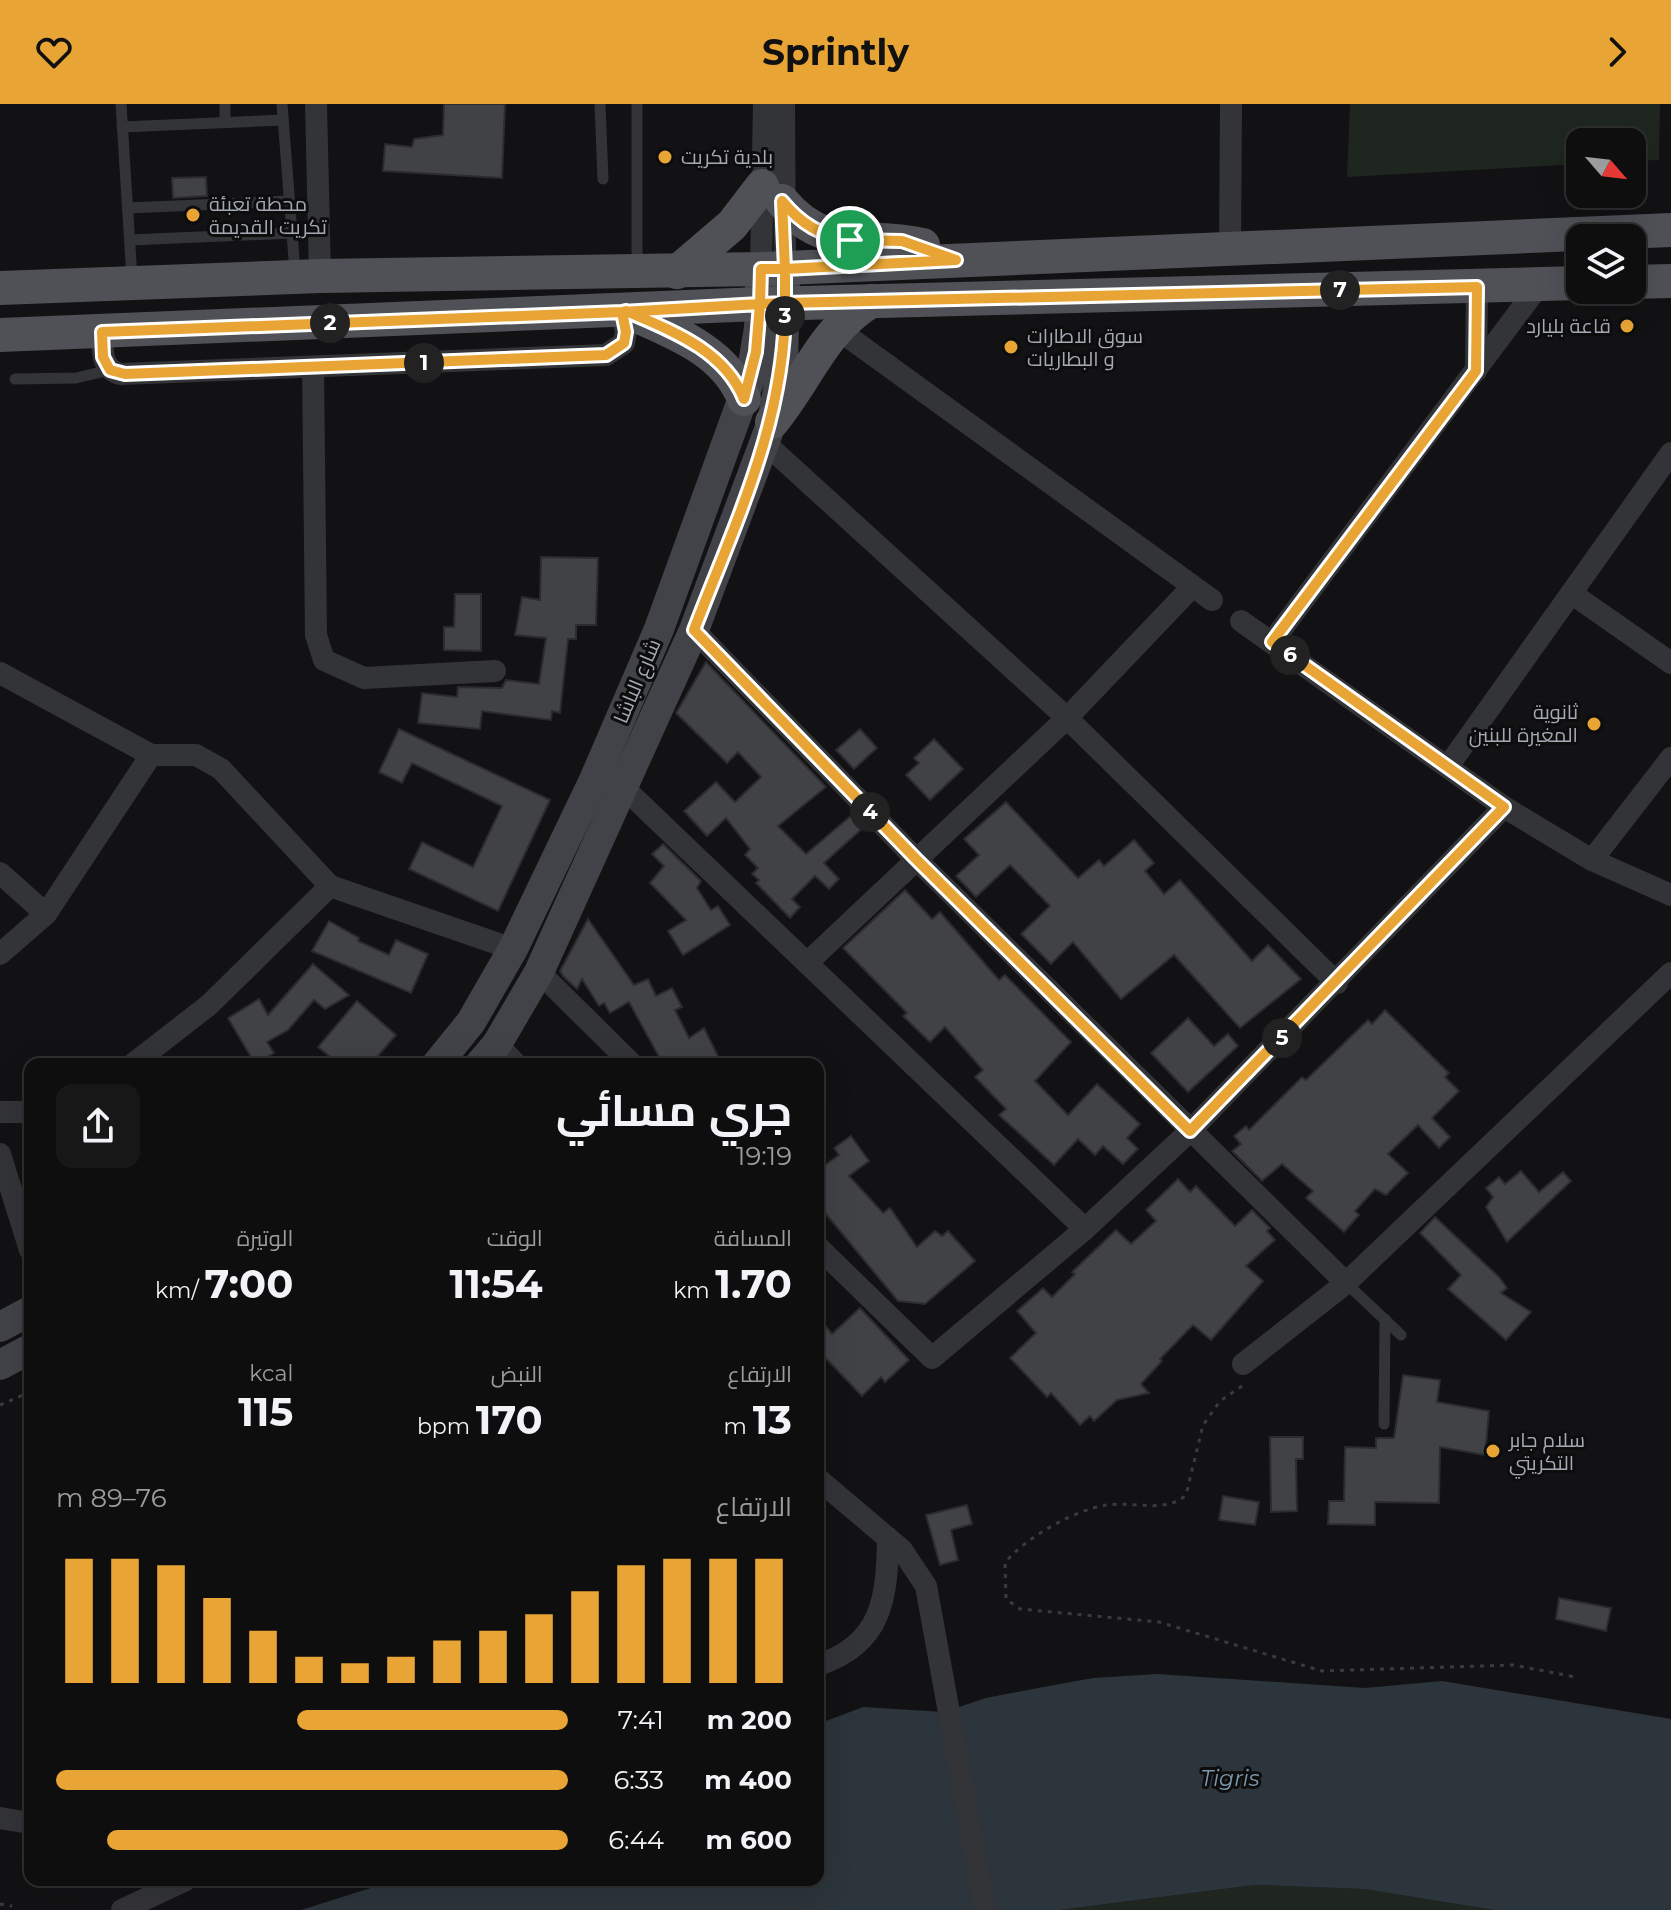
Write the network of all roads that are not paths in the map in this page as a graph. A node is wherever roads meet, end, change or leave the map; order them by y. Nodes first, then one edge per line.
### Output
1 (121, 104) edge
2 (225, 104) edge
3 (282, 104) edge
4 (316, 104) edge
5 (600, 104) edge
6 (637, 104) edge
7 (764, 104) edge
8 (784, 104) edge
9 (1231, 104) edge
10 (283, 120) junction
11 (225, 122) junction
12 (122, 127) junction
13 (603, 179) dead end
14 (772, 194) junction
15 (290, 205) junction
16 (319, 207) junction
17 (128, 208) junction
18 (1671, 230) edge
19 (292, 233) junction
20 (130, 240) junction
21 (1230, 247) junction
22 (956, 260) junction
23 (773, 269) junction
24 (677, 272) junction
25 (637, 274) junction
26 (308, 276) junction
27 (1671, 281) edge
28 (1646, 282) edge
29 (133, 283) junction
30 (1566, 283) edge
31 (1540, 284) junction
32 (1477, 287) junction
33 (0, 288) edge
34 (871, 301) junction
35 (773, 304) junction
36 (624, 312) junction
37 (836, 328) junction
38 (102, 332) junction
39 (0, 335) edge
40 (313, 367) junction
41 (110, 370) junction
42 (1476, 371) junction
43 (15, 379) dead end
44 (744, 399) junction
45 (769, 433) junction
46 (1671, 453) edge
47 (1192, 587) junction
48 (1571, 593) junction
49 (1212, 600) dead end
50 (1241, 621) dead end
51 (694, 630) junction
52 (1272, 642) junction
53 (1671, 663) edge
54 (495, 671) dead end
55 (0, 673) edge
56 (1067, 718) junction
57 (151, 755) junction
58 (1671, 758) edge
59 (1449, 765) junction
60 (624, 788) junction
61 (1504, 807) junction
62 (916, 859) junction
63 (1592, 860) junction
64 (0, 873) edge
65 (330, 886) junction
66 (1671, 895) edge
67 (46, 914) junction
68 (513, 949) junction
69 (0, 954) edge
70 (807, 963) junction
71 (539, 972) junction
72 (1671, 973) edge
73 (1337, 983) junction
74 (498, 1057) edge
75 (141, 1058) edge
76 (442, 1058) edge
77 (626, 1058) edge
78 (0, 1112) edge
79 (24, 1112) edge
80 (1190, 1131) junction
81 (0, 1154) edge
82 (1085, 1229) junction
83 (24, 1231) edge
84 (824, 1253) edge
85 (1346, 1283) junction
86 (24, 1314) edge
87 (1385, 1319) junction
88 (0, 1327) edge
89 (1401, 1335) dead end
90 (24, 1352) edge
91 (0, 1365) edge
92 (1247, 1370) road end
93 (1384, 1424) dead end
94 (824, 1484) edge
95 (888, 1538) junction
96 (824, 1662) edge
97 (0, 1818) edge
98 (24, 1822) edge
99 (173, 1886) edge
100 (122, 1910) edge
101 (985, 1910) edge

1 - 12 lane
2 - 11 lane
3 - 10 lane
4 - 16 street
5 - 13 lane
6 - 25 lane
7 - 14 street
8 - 14 street
9 - 21 street
10 - 11 lane
10 - 15 lane
11 - 12 lane
12 - 17 lane
14 - 22 main road
14 - 23 street
14 - 24 main road
15 - 16 lane
15 - 17 lane
15 - 19 lane
16 - 26 street
17 - 20 lane
18 - 21 main road
19 - 20 lane
19 - 26 lane
20 - 29 lane
21 - 22 main road
22 - 23 main road
23 - 24 main road
23 - 35 main road
24 - 25 main road
25 - 26 main road
26 - 29 main road
27 - 28 main road
29 - 33 main road
30 - 31 main road
31 - 32 main road
31 - 42 street
32 - 34 main road
32 - 42 street
34 - 35 main road
34 - 37 main road
35 - 36 main road
35 - 44 main road, شارع الباشا
35 - 45 main road
36 - 38 main road
36 - 40 street
36 - 44 main road
37 - 45 main road
37 - 47 street
38 - 39 main road
38 - 41 street
40 - 41 street
40 - 54 street
41 - 43 lane
42 - 52 street
44 - 68 main road, شارع الباشا
45 - 51 main road
45 - 56 street
46 - 48 street
47 - 49 street
47 - 56 street
48 - 53 street
48 - 59 street
50 - 52 street
51 - 60 main road
51 - 62 street
52 - 59 street
55 - 57 street
56 - 62 street
56 - 73 street
57 - 65 street
57 - 67 street
58 - 63 street
59 - 61 street
60 - 70 street
60 - 71 main road
61 - 63 street
61 - 73 street
62 - 70 street
62 - 80 street
63 - 66 street
64 - 67 street
65 - 68 street
65 - 75 street
67 - 69 street
68 - 76 main road, شارع الباشا
70 - 82 street
71 - 74 main road
71 - 77 street
72 - 85 street
73 - 80 street
78 - 79 street
80 - 82 street
80 - 85 street
81 - 83 street
82 - 84 street
85 - 87 lane
85 - 92 street
86 - 88 main road
87 - 89 lane
87 - 93 lane
90 - 91 main road
94 - 95 street
95 - 96 street
95 - 101 street
97 - 98 street
99 - 100 street

